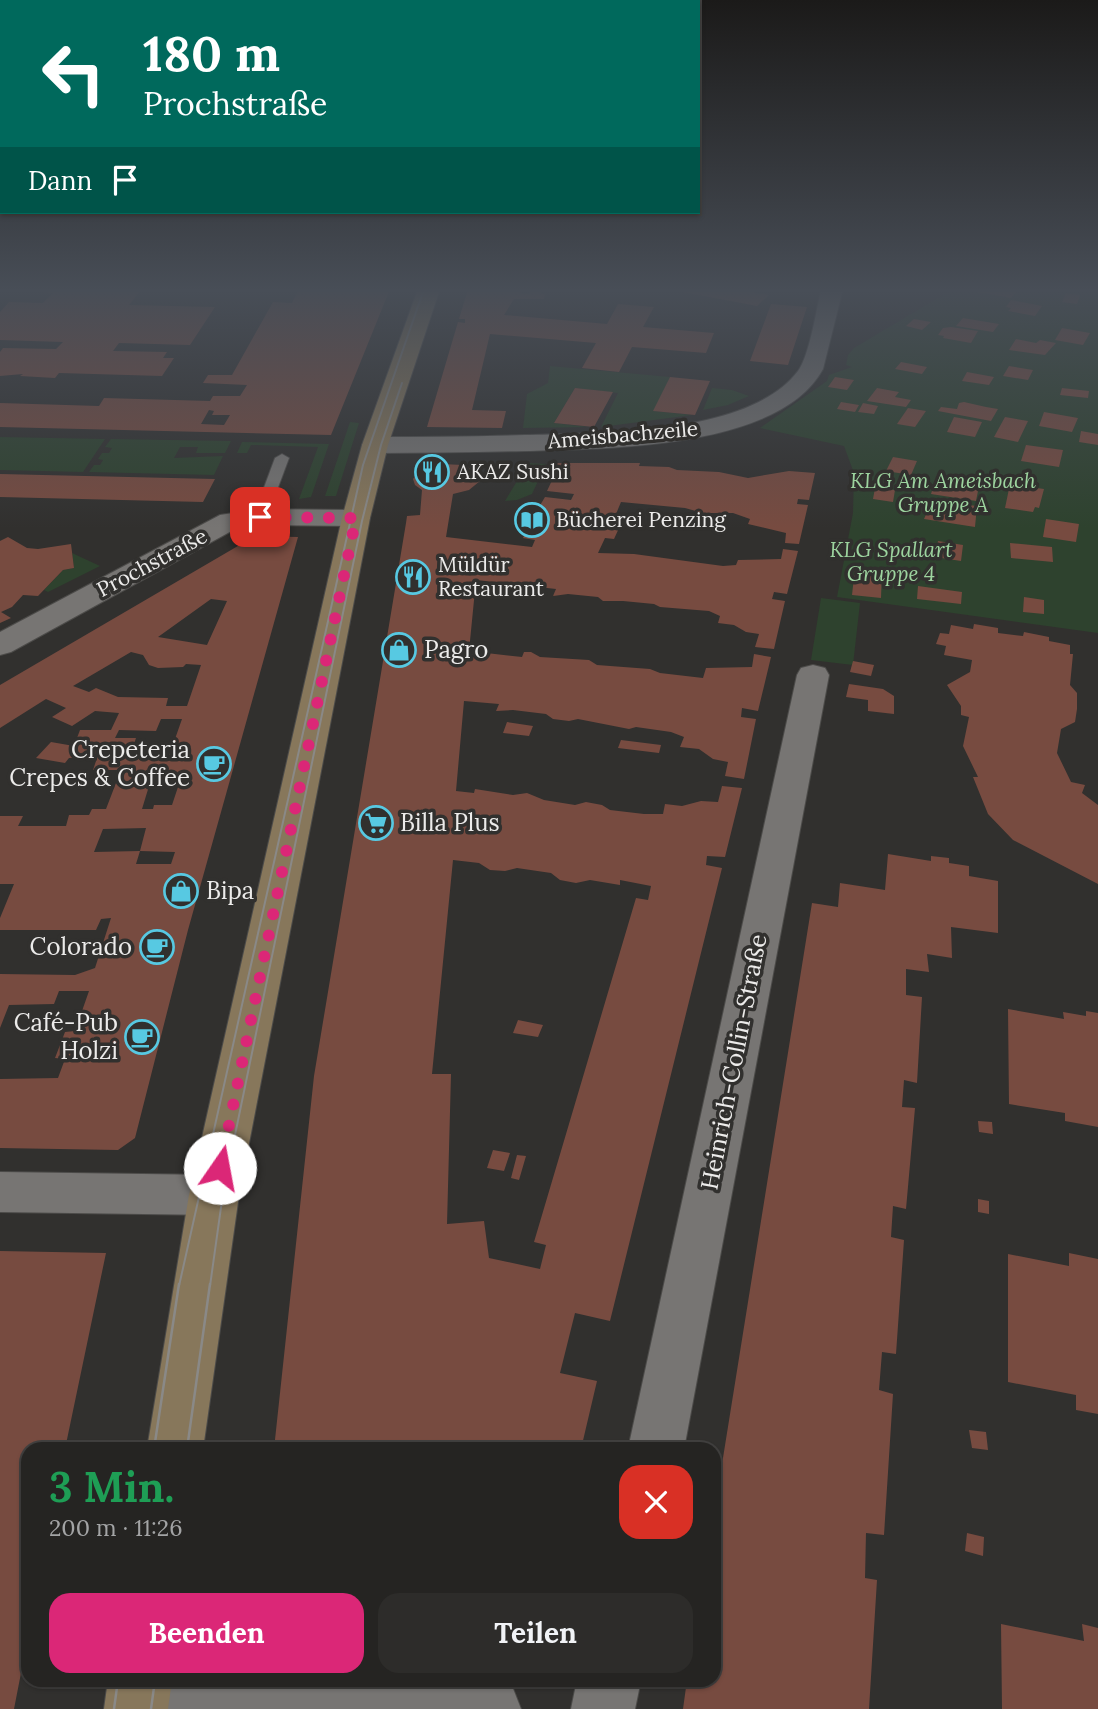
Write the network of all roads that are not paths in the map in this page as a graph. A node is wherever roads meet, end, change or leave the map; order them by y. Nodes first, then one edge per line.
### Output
1 (401, 369) edge
2 (810, 369) edge
3 (375, 445) junction
4 (282, 458) dead end
5 (356, 518) junction
6 (245, 519) junction
7 (0, 645) edge
8 (813, 675) dead end
9 (0, 1192) edge
10 (214, 1195) junction
11 (176, 1442) edge
12 (657, 1442) edge
13 (139, 1687) edge
14 (230, 1687) edge
15 (608, 1687) edge
16 (136, 1709) edge
17 (489, 1709) edge
18 (603, 1709) edge

1 - 3 main road
2 - 3 street, Ameisbachzeile
3 - 5 main road
4 - 6 lane
5 - 6 street, Prochstraße
5 - 10 main road
6 - 7 street, Prochstraße
8 - 12 street, Heinrich-Collin-Straße
9 - 10 street
10 - 11 main road
13 - 16 main road
14 - 17 street
15 - 18 street

